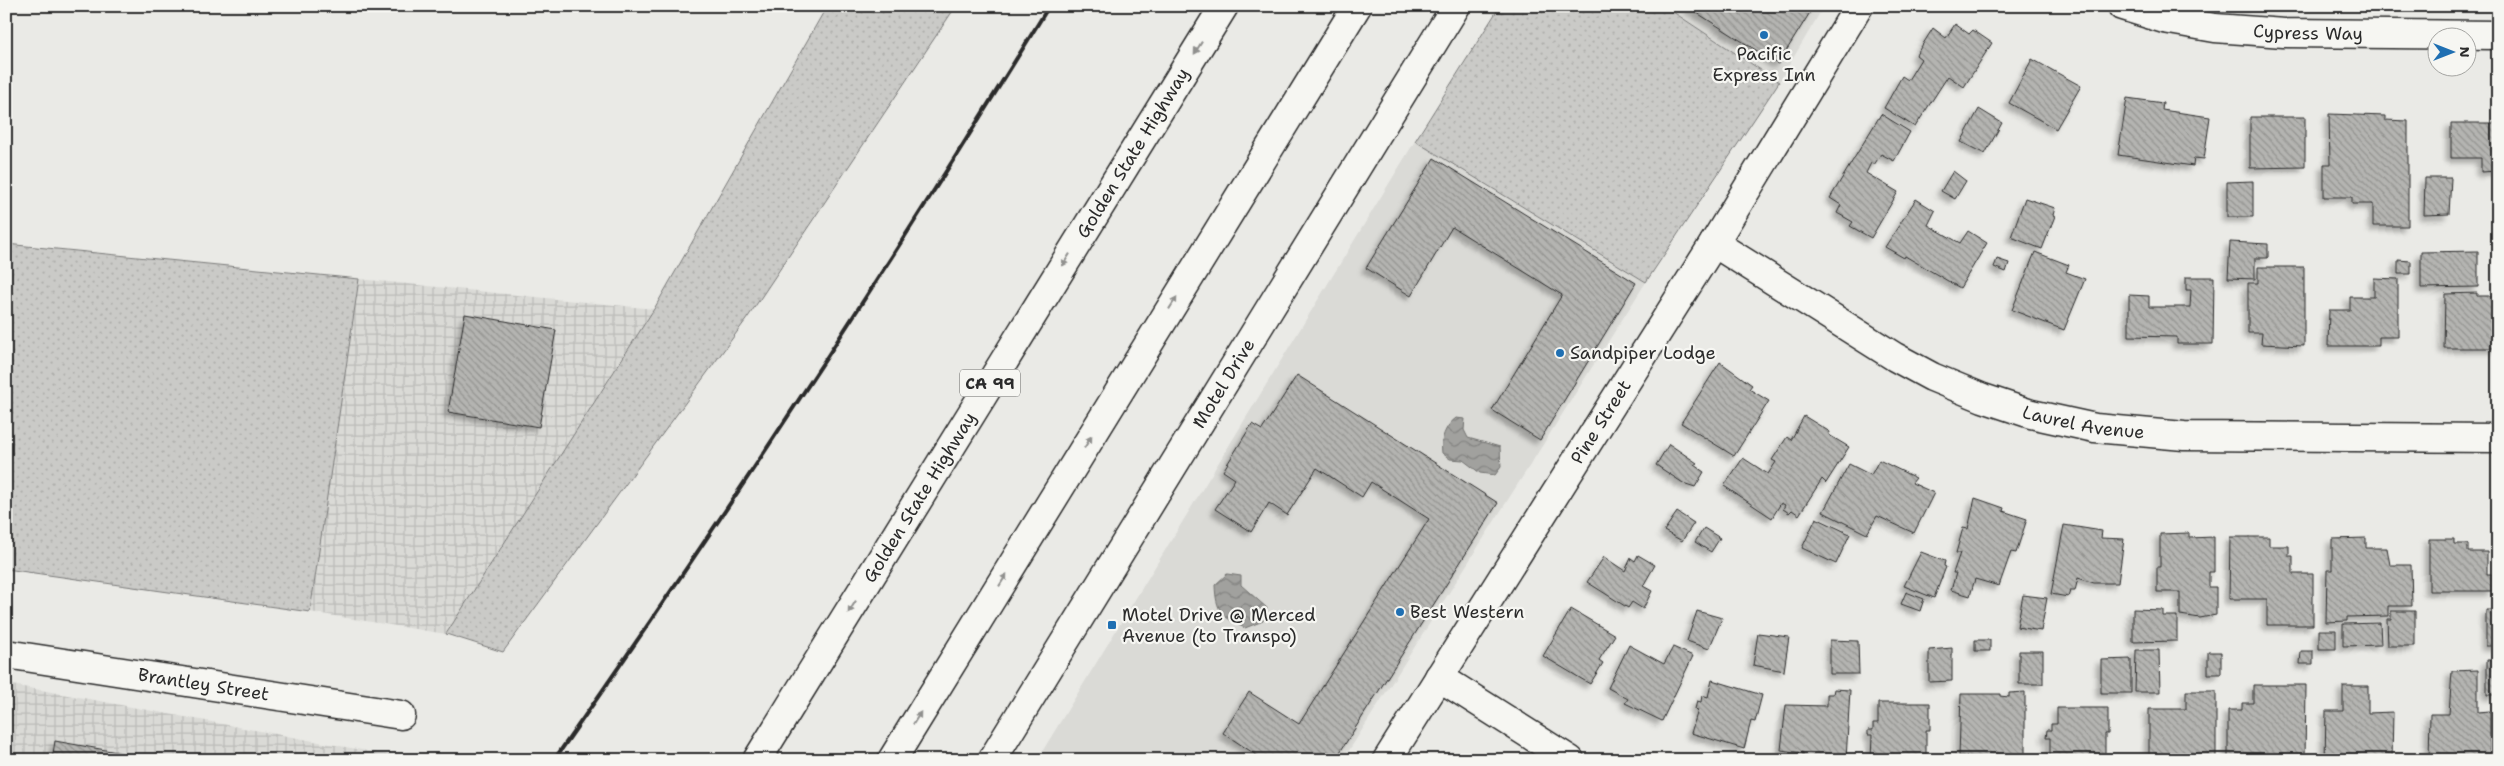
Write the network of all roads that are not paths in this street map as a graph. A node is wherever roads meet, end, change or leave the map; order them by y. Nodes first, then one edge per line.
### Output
1 (1224, 6) edge
2 (1357, 6) edge
3 (1456, 6) edge
4 (1859, 6) edge
5 (2122, 6) edge
6 (2498, 35) edge
7 (1714, 243) junction
8 (2498, 438) edge
9 (6, 654) edge
10 (1439, 677) junction
11 (401, 714) dead end
12 (757, 760) edge
13 (892, 760) edge
14 (992, 760) edge
15 (1387, 760) edge
16 (1570, 760) edge

1 -> 12 main road, Golden State Highway / CA 99
13 -> 2 main road
3 - 14 main road, Motel Drive
4 - 7 main road, Pine Street
5 - 6 main road, Cypress Way
7 - 8 main road, Laurel Avenue
7 - 10 main road, Pine Street
9 - 11 main road, Brantley Street
10 - 15 main road, Pine Street
10 - 16 main road

